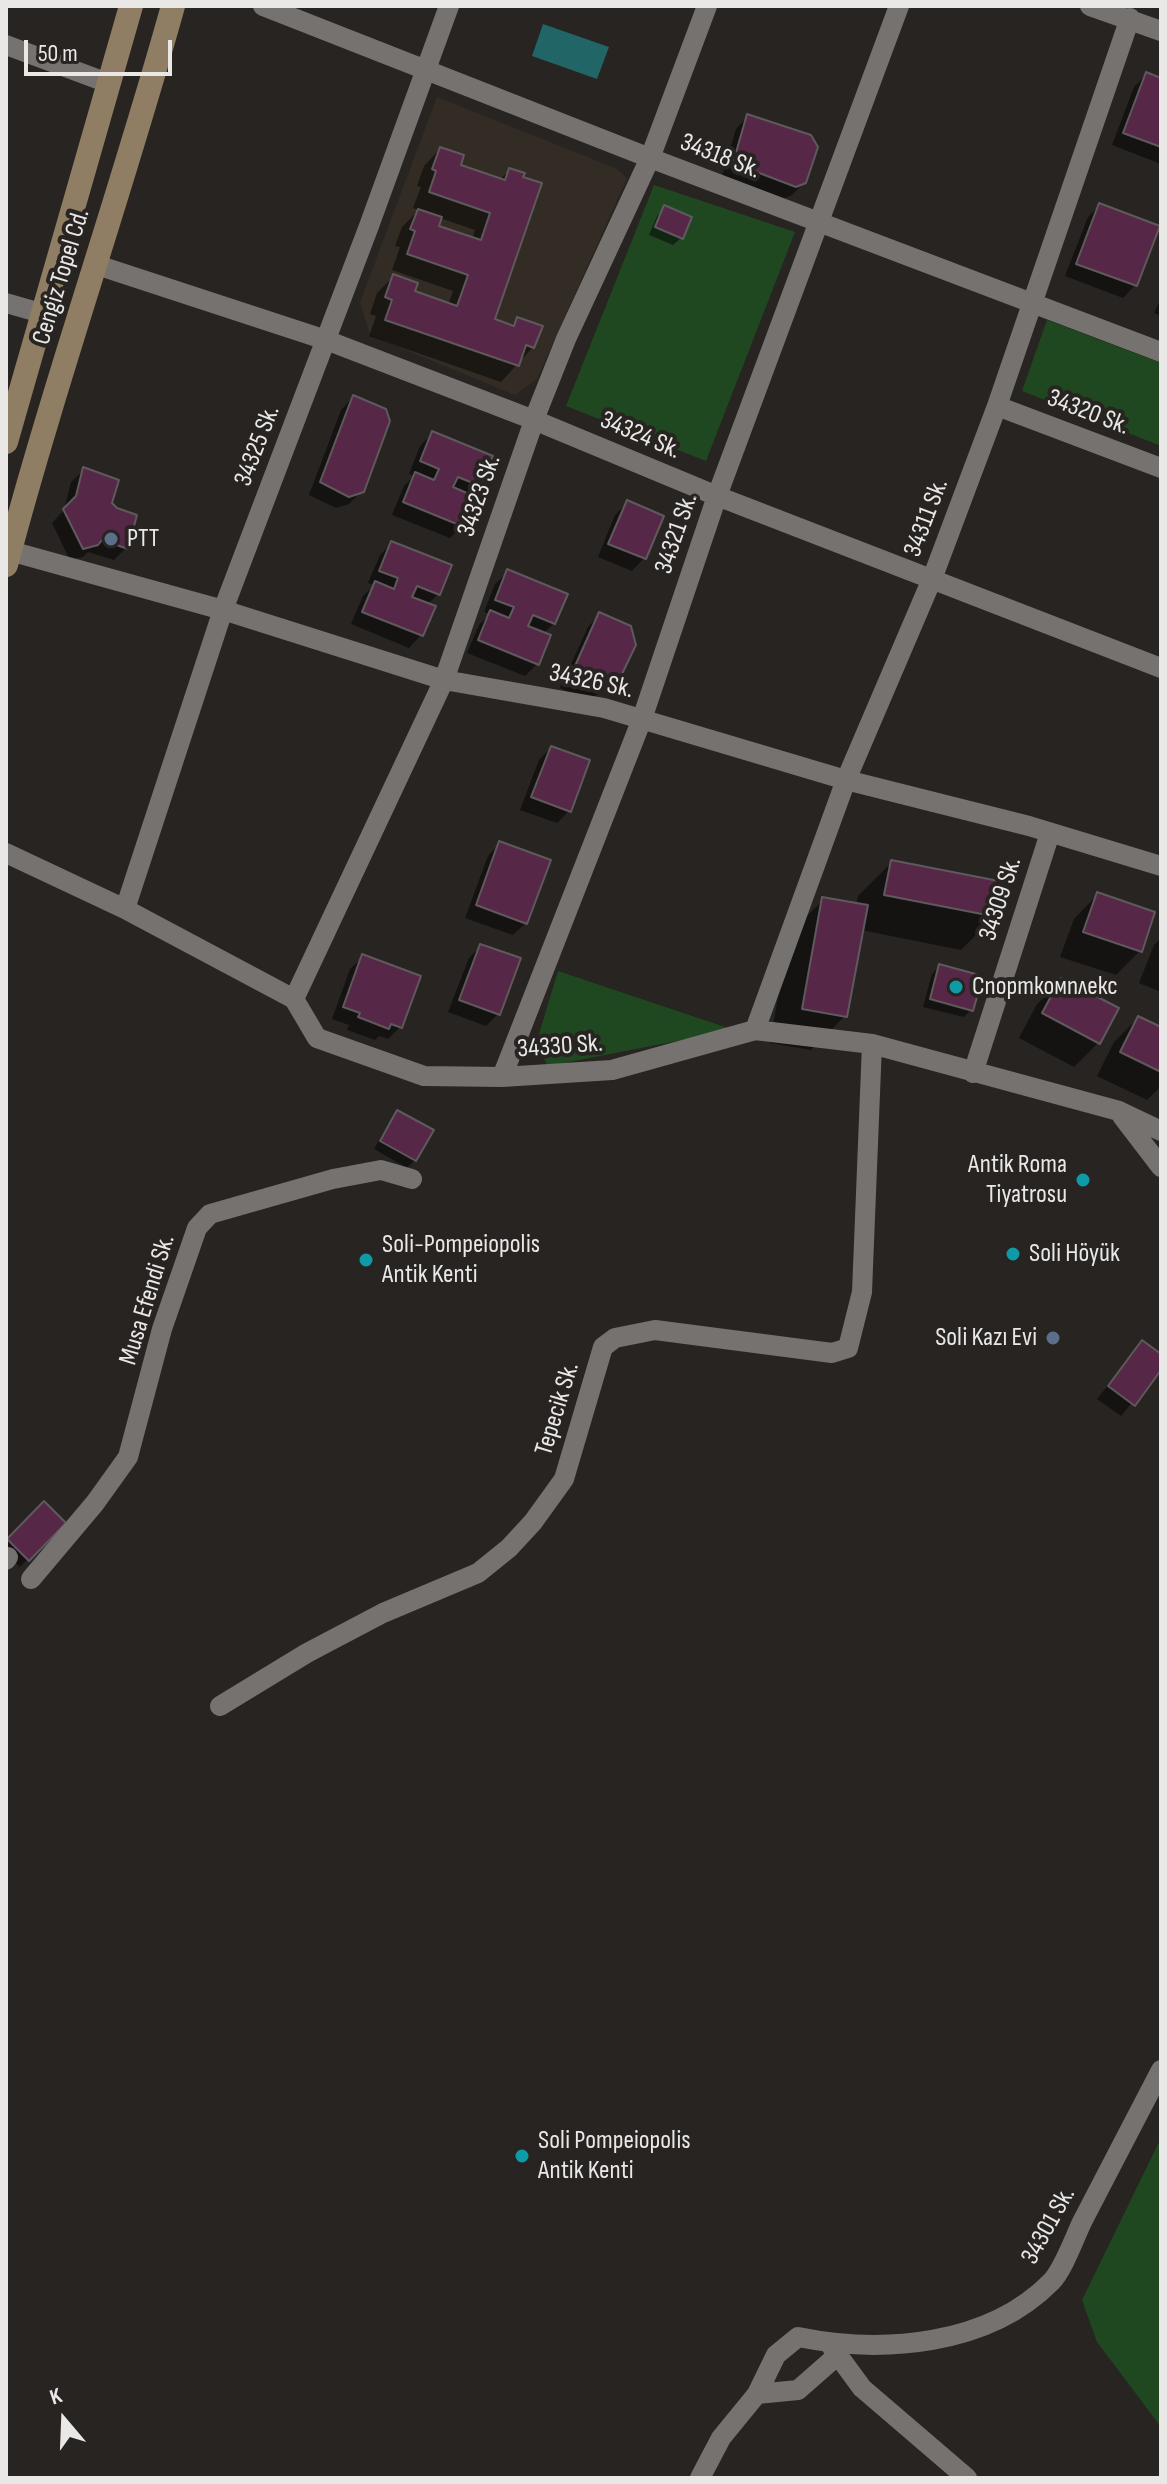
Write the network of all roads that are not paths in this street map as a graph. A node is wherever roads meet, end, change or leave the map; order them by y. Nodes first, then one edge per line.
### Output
1 (131, 6) edge
2 (173, 6) edge
3 (263, 6) edge
4 (449, 6) edge
5 (707, 6) edge
6 (899, 6) edge
7 (1090, 6) edge
8 (1130, 18) junction
9 (1161, 31) edge
10 (6, 45) edge
11 (426, 69) junction
12 (108, 83) junction
13 (650, 158) junction
14 (818, 221) junction
15 (94, 264) junction
16 (1032, 302) junction
17 (6, 303) edge
18 (41, 313) junction
19 (326, 340) junction
20 (1161, 352) edge
21 (997, 406) junction
22 (534, 420) junction
23 (6, 442) edge
24 (1161, 468) edge
25 (717, 496) junction
26 (8, 558) edge
27 (932, 579) junction
28 (223, 610) junction
29 (1161, 668) edge
30 (444, 680) junction
31 (642, 719) junction
32 (846, 780) junction
33 (1050, 833) junction
34 (6, 853) edge
35 (1161, 866) edge
36 (125, 909) junction
37 (294, 999) junction
38 (755, 1030) junction
39 (872, 1044) junction
40 (973, 1073) junction
41 (502, 1077) junction
42 (1119, 1111) junction
43 (1161, 1131) edge
44 (1161, 1167) edge
45 (412, 1179) dead end
46 (31, 1579) dead end
47 (220, 1706) dead end
48 (1161, 2070) edge
49 (834, 2349) junction
50 (757, 2394) junction
51 (700, 2478) edge
52 (967, 2478) edge

1 - 12 street, Cengiz Topel Cd.
2 - 15 street, Cengiz Topel Cd.
3 - 11 street, 34318 Sk.
4 - 11 street, 34325 Sk.
5 - 13 street, 34323 Sk.
6 - 14 street, 34321 Sk.
7 - 8 street
8 - 9 street
8 - 16 street, 34311 Sk.
10 - 12 street
11 - 13 street, 34318 Sk.
11 - 19 street, 34325 Sk.
12 - 18 street, Cengiz Topel Cd.
13 - 14 street, 34318 Sk.
13 - 22 street, 34323 Sk.
14 - 16 street, 34318 Sk.
14 - 25 street, 34321 Sk.
15 - 19 street, 34324 Sk.
15 - 26 street, Cengiz Topel Cd.
16 - 20 street, 34318 Sk.
16 - 21 street, 34311 Sk.
17 - 18 street
18 - 23 street, Cengiz Topel Cd.
19 - 22 street, 34324 Sk.
19 - 28 street, 34325 Sk.
21 - 24 street, 34320 Sk.
21 - 27 street, 34311 Sk.
22 - 25 street, 34324 Sk.
22 - 30 street, 34323 Sk.
25 - 27 street, 34324 Sk.
25 - 31 street, 34321 Sk.
26 - 28 street, 34326 Sk.
27 - 29 street, 34324 Sk.
27 - 32 street, 34311 Sk.
28 - 30 street, 34326 Sk.
28 - 36 street, 34325 Sk.
30 - 31 street, 34326 Sk.
30 - 37 street, 34323 Sk.
31 - 32 street, 34326 Sk.
31 - 41 street, 34321 Sk.
32 - 33 street, 34326 Sk.
32 - 38 street, 34311 Sk.
33 - 35 street, 34326 Sk.
33 - 40 street, 34309 Sk.
34 - 36 street
36 - 37 street
37 - 41 street, 34330 Sk.
38 - 39 street, 34330 Sk.
38 - 41 street, 34330 Sk.
39 - 40 street, 34330 Sk.
39 - 47 street, Tepecik Sk.
40 - 42 street, 34330 Sk.
42 - 43 street, 34330 Sk.
42 - 44 street
45 - 46 street, Musa Efendi Sk.
48 - 49 street, 34301 Sk.
49 - 50 street
49 - 50 street, 34301 Sk.
49 - 52 street
50 - 51 street

